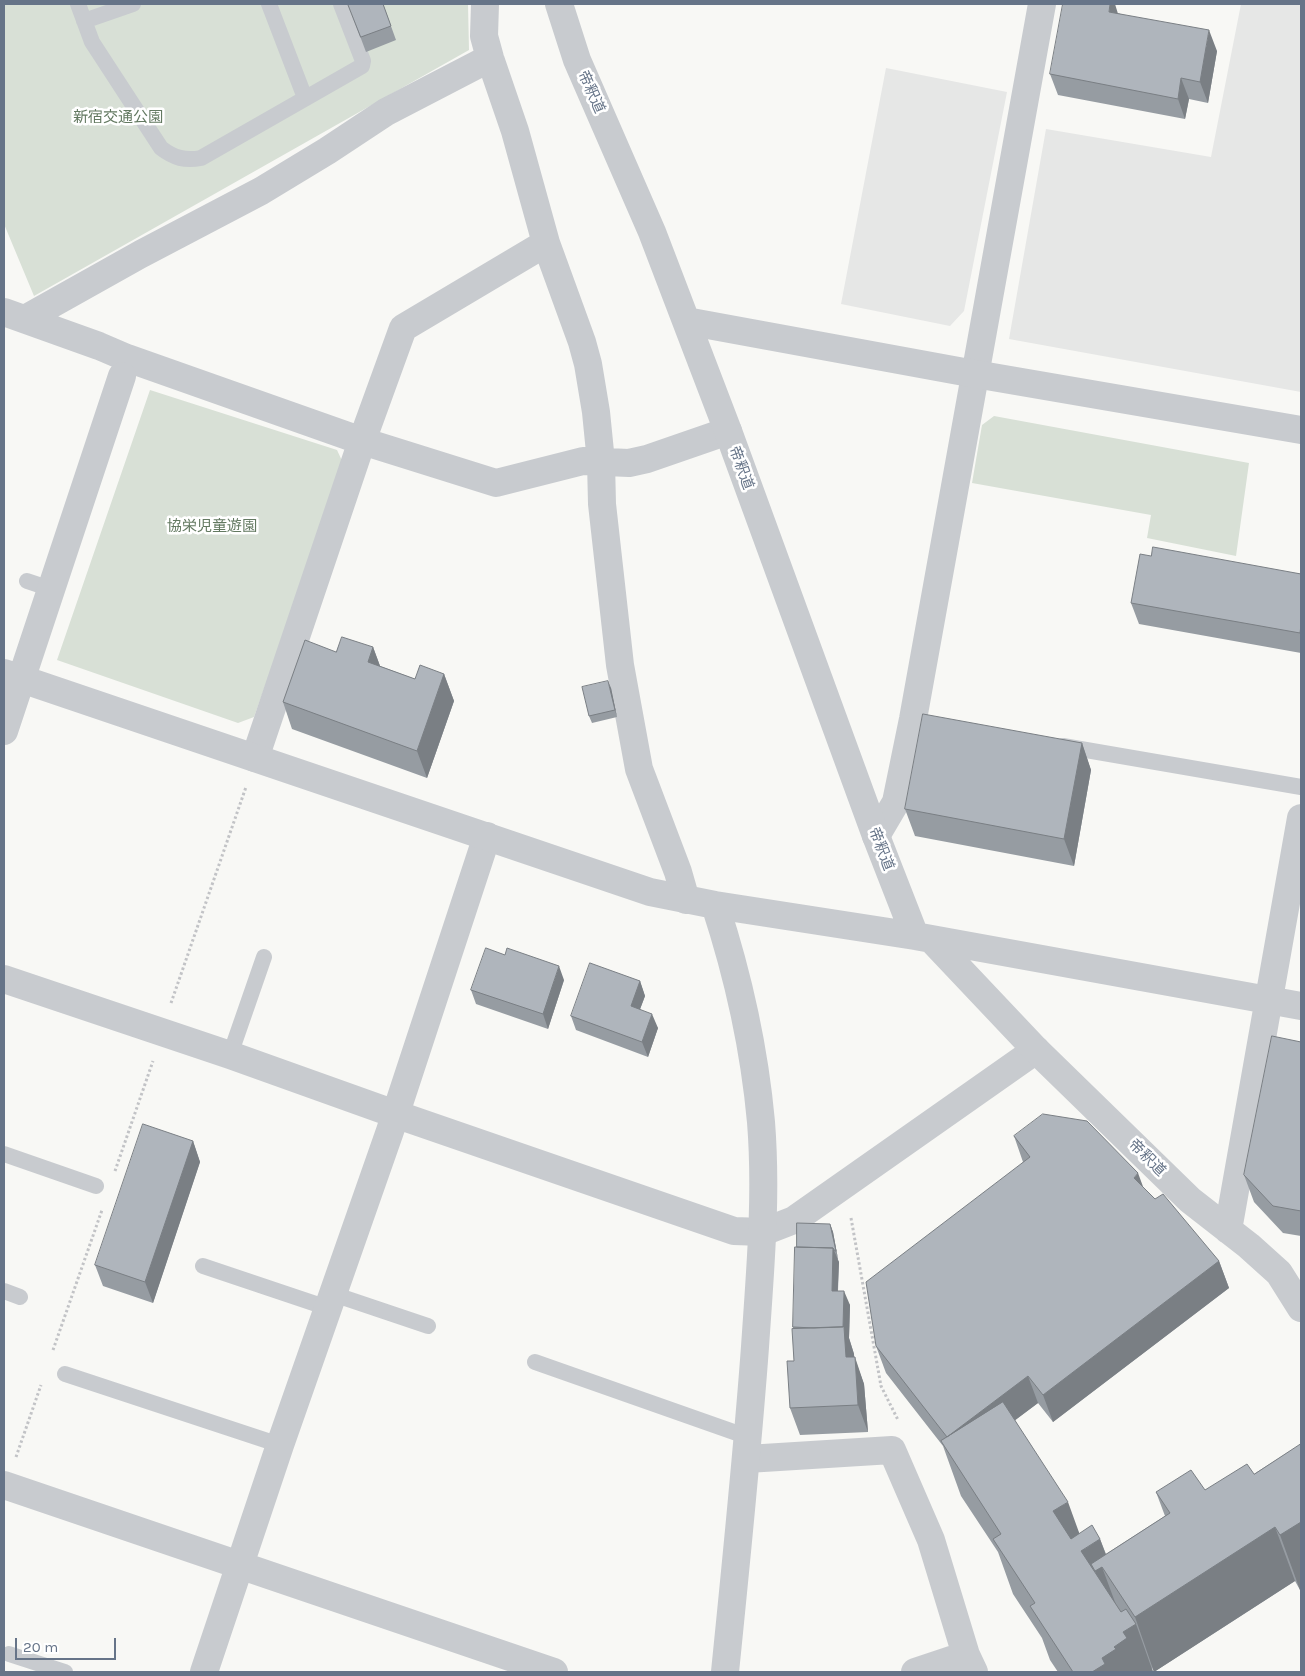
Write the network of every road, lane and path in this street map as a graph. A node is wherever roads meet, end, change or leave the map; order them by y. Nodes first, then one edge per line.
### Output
1 (78, 4) edge
2 (133, 4) edge
3 (269, 4) edge
4 (341, 4) edge
5 (485, 4) edge
6 (559, 4) edge
7 (1036, 5) edge
8 (84, 21) junction
9 (490, 58) junction
10 (304, 98) junction
11 (546, 243) junction
12 (14, 315) edge
13 (686, 321) junction
14 (124, 367) junction
15 (976, 374) junction
16 (1301, 430) edge
17 (728, 431) junction
18 (362, 441) junction
19 (601, 462) junction
20 (12, 676) edge
21 (4, 731) edge
22 (1049, 743) edge
23 (252, 769) junction
24 (1301, 787) edge
25 (1301, 818) edge
26 (487, 836) junction
27 (876, 836) junction
28 (1297, 866) edge
29 (686, 900) junction
30 (715, 905) junction
31 (923, 938) junction
32 (264, 957) dead end
33 (4, 980) edge
34 (1269, 1000) junction
35 (171, 1004) dead end
36 (1301, 1006) edge
37 (1036, 1050) junction
38 (156, 1053) dead end
39 (230, 1055) junction
40 (395, 1114) junction
41 (4, 1154) edge
42 (115, 1172) dead end
43 (846, 1185) junction
44 (96, 1186) dead end
45 (102, 1208) dead end
46 (1228, 1230) junction
47 (763, 1232) junction
48 (203, 1266) dead end
49 (4, 1292) edge
50 (20, 1297) dead end
51 (330, 1301) junction
52 (1301, 1308) edge
53 (428, 1326) dead end
54 (51, 1357) dead end
55 (535, 1362) dead end
56 (65, 1374) dead end
57 (41, 1384) dead end
58 (901, 1425) dead end
59 (280, 1445) junction
60 (747, 1448) junction
61 (5, 1486) edge
62 (240, 1567) junction
63 (10, 1654) dead end
64 (970, 1664) edge
65 (526, 1668) edge
66 (65, 1672) edge
67 (204, 1672) edge
68 (554, 1672) edge
69 (725, 1672) edge
70 (916, 1672) edge

1 - 8 lane
2 - 8 lane
3 - 10 lane
4 - 10 lane
5 - 9 street
6 - 13 street, 帝釈道
7 - 15 street
8 - 10 lane
9 - 11 street
9 - 12 street
11 - 18 street
11 - 19 street
12 - 14 street
13 - 15 street
13 - 17 street, 帝釈道
14 - 18 street
14 - 20 street
15 - 16 street
15 - 27 street
17 - 19 street
17 - 27 street, 帝釈道
18 - 19 street
18 - 23 street
19 - 29 street
20 - 21 street
20 - 23 street
22 - 24 lane
23 - 26 street
23 - 35 path
25 - 28 street
26 - 29 street
26 - 40 street
27 - 31 street, 帝釈道
28 - 34 street
29 - 30 street
30 - 31 street
30 - 47 street
31 - 34 street
31 - 37 street, 帝釈道
32 - 39 lane
33 - 39 street
34 - 36 street
34 - 46 street
37 - 43 street
37 - 46 street, 帝釈道
38 - 42 path
39 - 40 street
40 - 47 street
40 - 51 street
41 - 44 lane
43 - 47 street
43 - 58 path
45 - 54 path
46 - 52 street, 帝釈道
47 - 60 street
48 - 51 lane
49 - 50 lane
51 - 53 lane
51 - 59 street
55 - 60 lane
56 - 59 lane
57 - 61 path
59 - 62 street
60 - 64 street
60 - 69 street
61 - 62 street
62 - 65 street
62 - 67 street
63 - 66 lane
64 - 70 street
65 - 68 street

